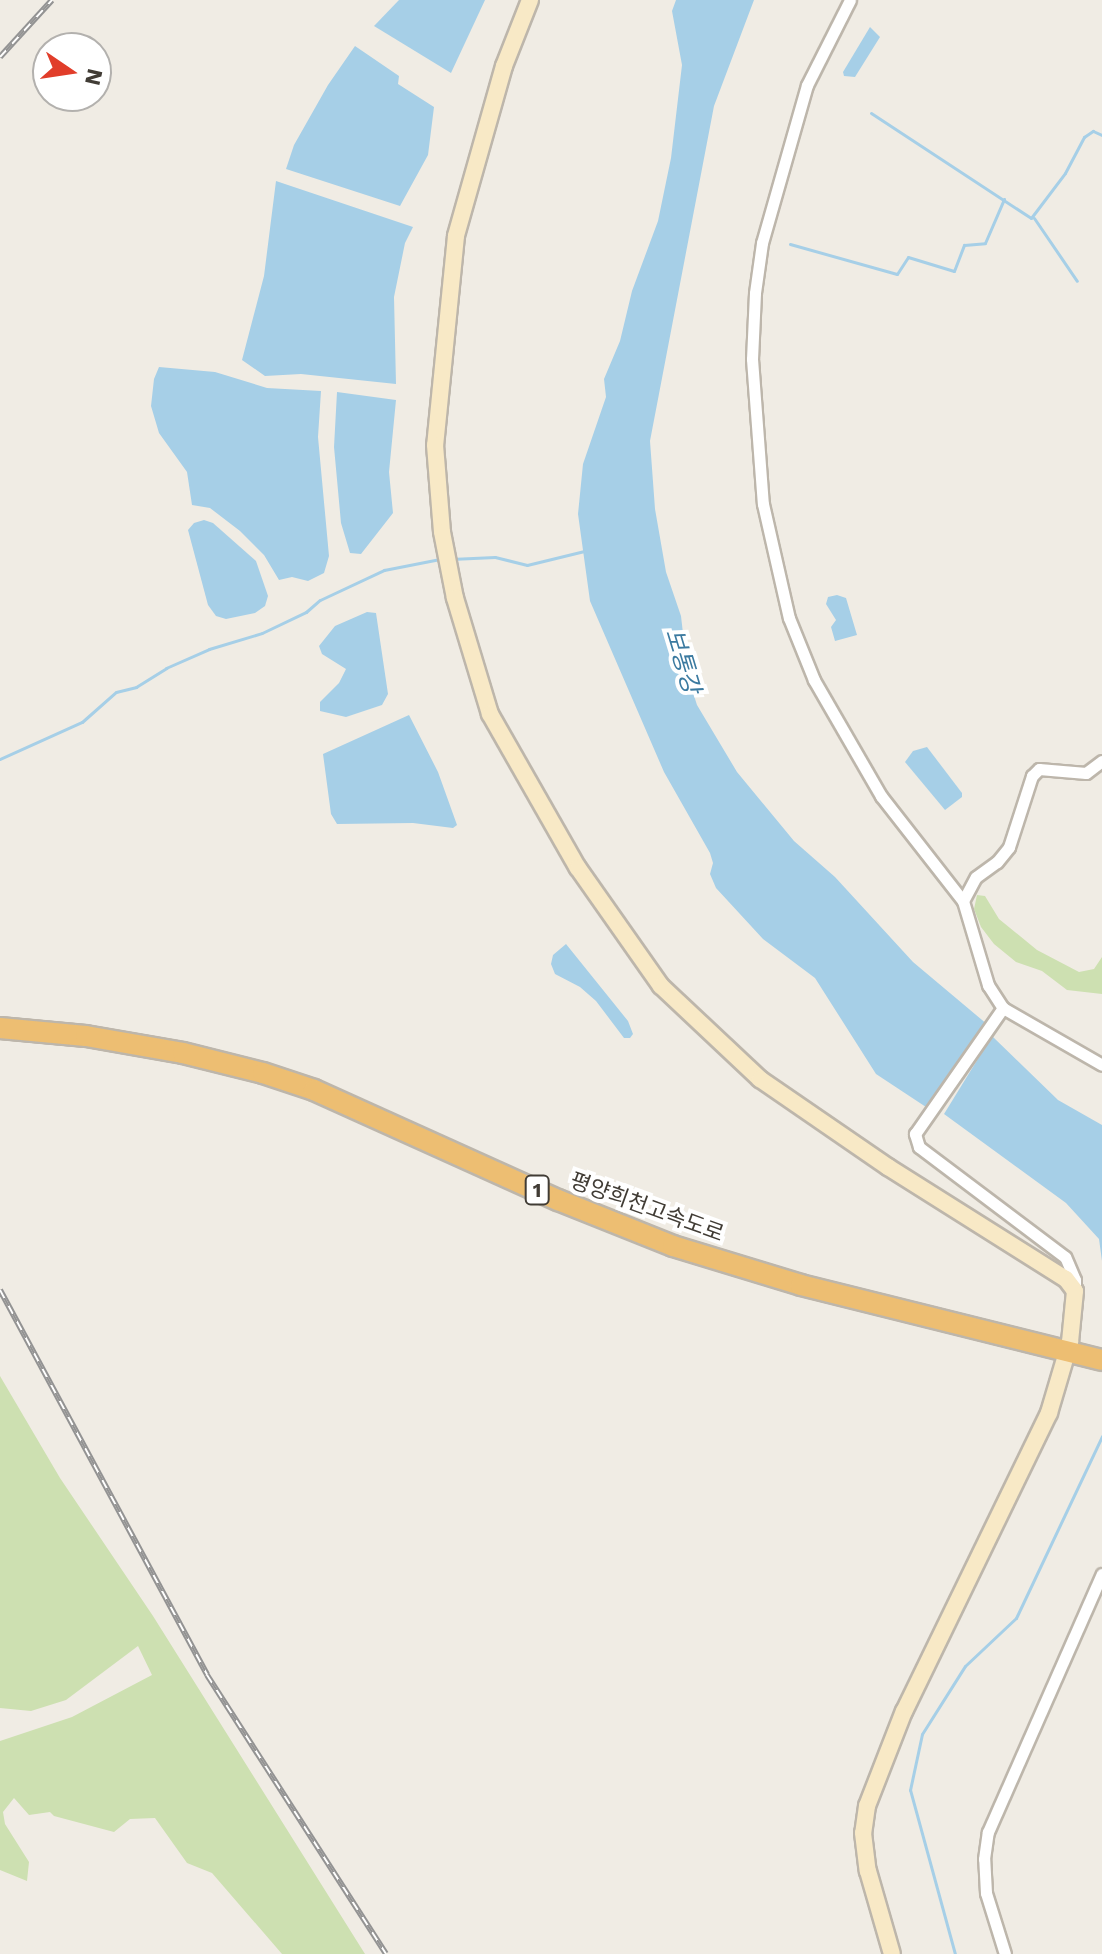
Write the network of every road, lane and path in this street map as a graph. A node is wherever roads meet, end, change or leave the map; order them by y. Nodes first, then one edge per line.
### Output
1 (530, 0) edge
2 (850, 0) edge
3 (1102, 761) edge
4 (963, 901) junction
5 (1003, 1008) junction
6 (0, 1028) edge
7 (0, 1038) edge
8 (1102, 1065) edge
9 (1075, 1291) junction
10 (1071, 1358) junction
11 (1102, 1360) edge
12 (1102, 1372) edge
13 (1102, 1574) edge
14 (892, 1954) edge
15 (1005, 1954) edge

1 - 9 main road
2 - 4 street
3 - 4 street
4 - 5 street
5 - 8 street
5 - 9 street
6 - 10 highway, 평양희천고속도로 / 1
7 - 10 highway, 평양희천고속도로 / 1
9 - 10 main road
10 - 11 highway, 평양희천고속도로 / 1
10 - 12 highway, 평양희천고속도로 / 1
10 - 14 main road
13 - 15 street

